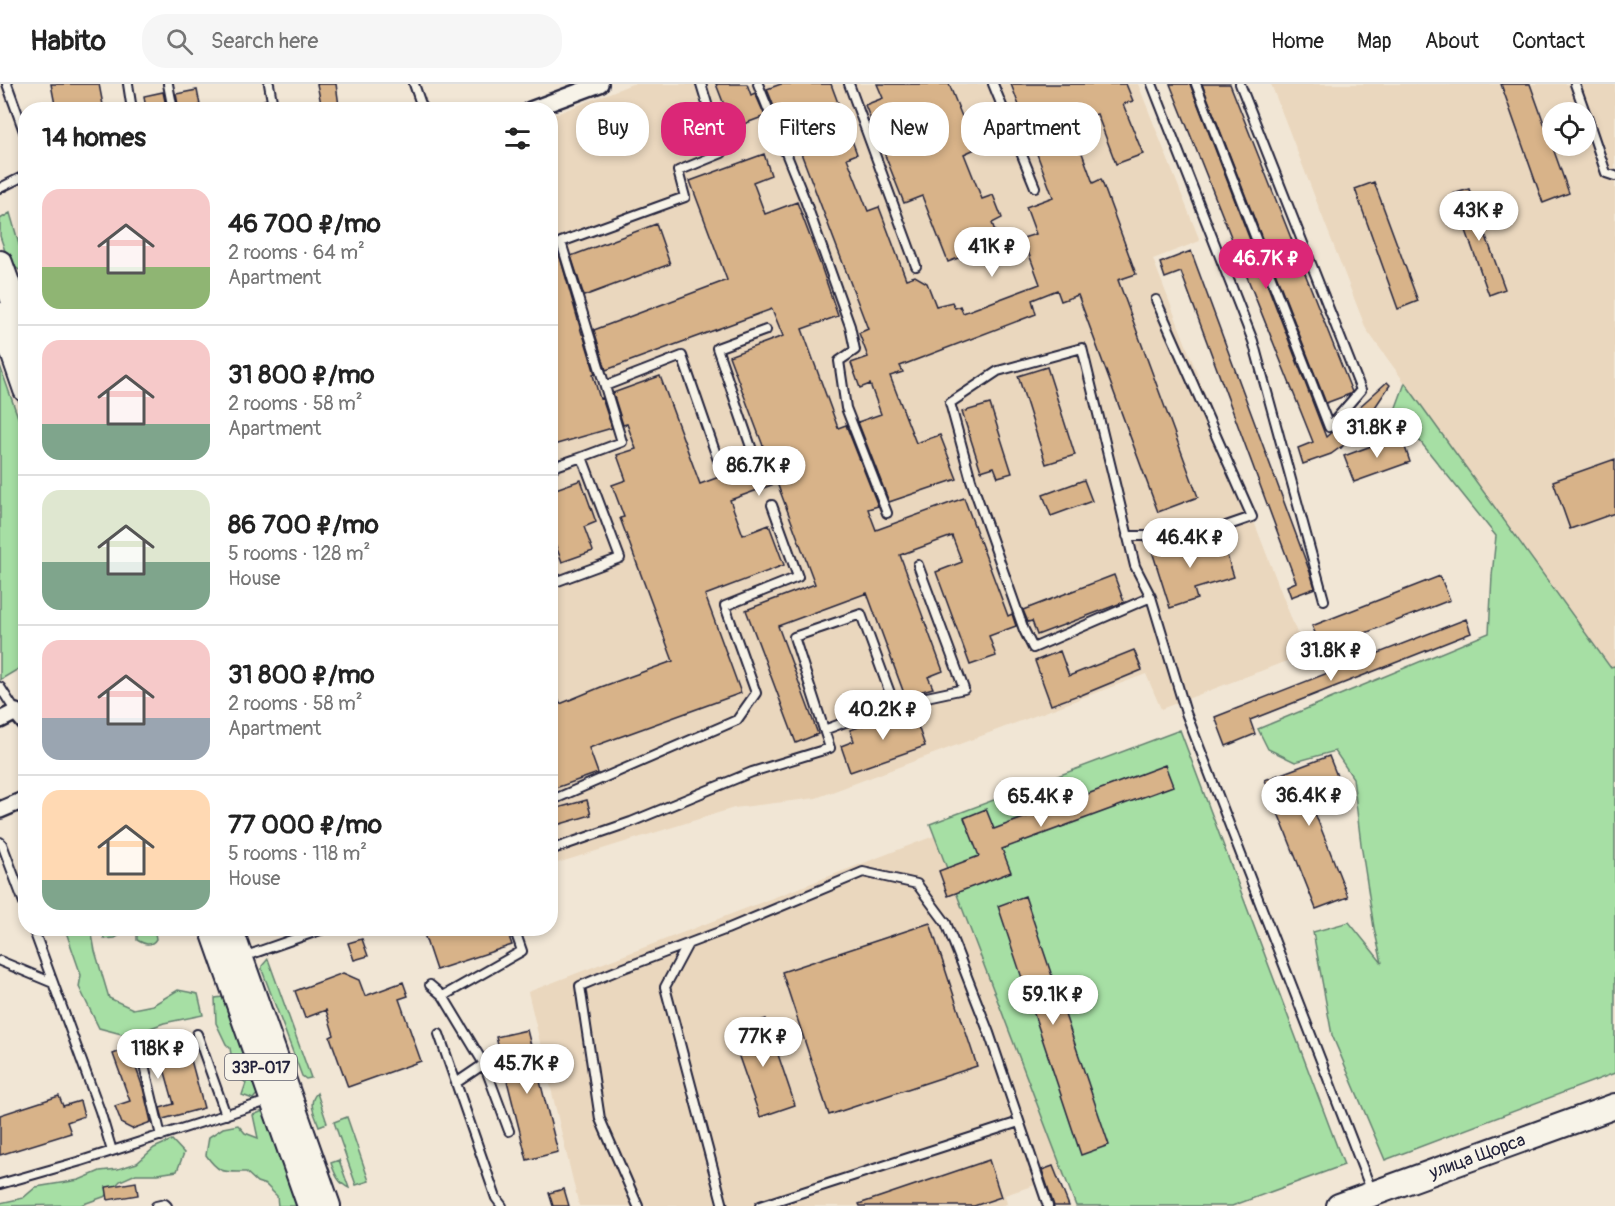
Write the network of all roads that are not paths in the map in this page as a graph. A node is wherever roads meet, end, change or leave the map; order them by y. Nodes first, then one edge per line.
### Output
1 (7, 84) edge
2 (128, 84) edge
3 (168, 84) edge
4 (269, 84) edge
5 (414, 84) edge
6 (600, 84) edge
7 (701, 84) edge
8 (758, 84) edge
9 (849, 84) edge
10 (993, 84) edge
11 (1152, 84) edge
12 (1196, 84) edge
13 (1240, 84) edge
14 (1575, 84) edge
15 (131, 102) edge
16 (171, 102) edge
17 (270, 102) edge
18 (420, 102) edge
19 (552, 102) edge
20 (1581, 102) edge
21 (18, 115) edge
22 (1596, 144) edge
23 (1615, 176) edge
24 (18, 179) edge
25 (1035, 187) dead end
26 (0, 188) edge
27 (0, 263) edge
28 (916, 266) dead end
29 (1156, 300) dead end
30 (10, 303) edge
31 (18, 319) edge
32 (766, 330) dead end
33 (18, 346) edge
34 (605, 386) junction
35 (582, 457) junction
36 (558, 465) edge
37 (772, 505) dead end
38 (887, 513) dead end
39 (1127, 536) junction
40 (918, 565) dead end
41 (558, 581) edge
42 (1151, 597) junction
43 (1324, 600) dead end
44 (0, 687) edge
45 (894, 704) junction
46 (18, 714) edge
47 (18, 718) edge
48 (0, 720) edge
49 (824, 730) junction
50 (558, 798) edge
51 (18, 802) edge
52 (0, 810) edge
53 (0, 842) edge
54 (558, 847) edge
55 (18, 887) edge
56 (36, 936) edge
57 (215, 936) edge
58 (233, 936) edge
59 (303, 936) edge
60 (517, 936) edge
61 (688, 944) junction
62 (241, 958) junction
63 (0, 961) edge
64 (53, 983) junction
65 (430, 985) dead end
66 (443, 996) junction
67 (197, 1034) dead end
68 (439, 1034) dead end
69 (484, 1064) junction
70 (145, 1069) dead end
71 (456, 1083) junction
72 (272, 1100) junction
73 (1613, 1109) edge
74 (226, 1114) junction
75 (1019, 1122) junction
76 (509, 1131) dead end
77 (160, 1136) junction
78 (112, 1151) junction
79 (0, 1184) edge
80 (1373, 1194) junction
81 (156, 1206) edge
82 (167, 1206) edge
83 (310, 1206) edge
84 (328, 1206) edge
85 (501, 1206) edge
86 (638, 1206) edge
87 (723, 1206) edge
88 (760, 1206) edge
89 (1048, 1206) edge
90 (1339, 1206) edge

1 - 21 lane
2 - 15 lane
3 - 16 lane
4 - 17 lane
5 - 18 lane
6 - 19 street
7 - 34 lane
8 - 38 lane
9 - 28 lane
10 - 25 lane
11 - 43 lane
12 - 13 lane
14 - 20 lane
22 - 23 lane
24 - 26 lane
27 - 30 main road
29 - 39 lane
30 - 31 main road
30 - 33 main road
32 - 34 lane
34 - 35 lane
35 - 36 lane
35 - 41 lane
37 - 50 lane
39 - 42 lane
39 - 42 lane
40 - 45 lane
42 - 80 lane
44 - 46 lane
45 - 49 lane
45 - 49 lane
47 - 48 street
49 - 54 lane
51 - 52 street
53 - 55 lane
56 - 64 lane
57 - 72 main road, 33Р-017
58 - 62 main road, 33Р-017
59 - 62 lane
60 - 66 lane
61 - 75 lane
61 - 86 lane
61 - 87 lane
62 - 84 main road, 33Р-017
63 - 64 lane
64 - 78 lane
65 - 66 lane
66 - 69 lane
67 - 74 lane
68 - 71 lane
69 - 71 lane
69 - 76 lane
70 - 77 lane
71 - 85 lane
72 - 74 lane
72 - 83 main road, 33Р-017
73 - 80 main road, улица Щорса
74 - 77 lane
75 - 88 lane
75 - 89 lane
77 - 78 lane
78 - 79 lane
80 - 90 main road, улица Щорса
81 - 82 lane

